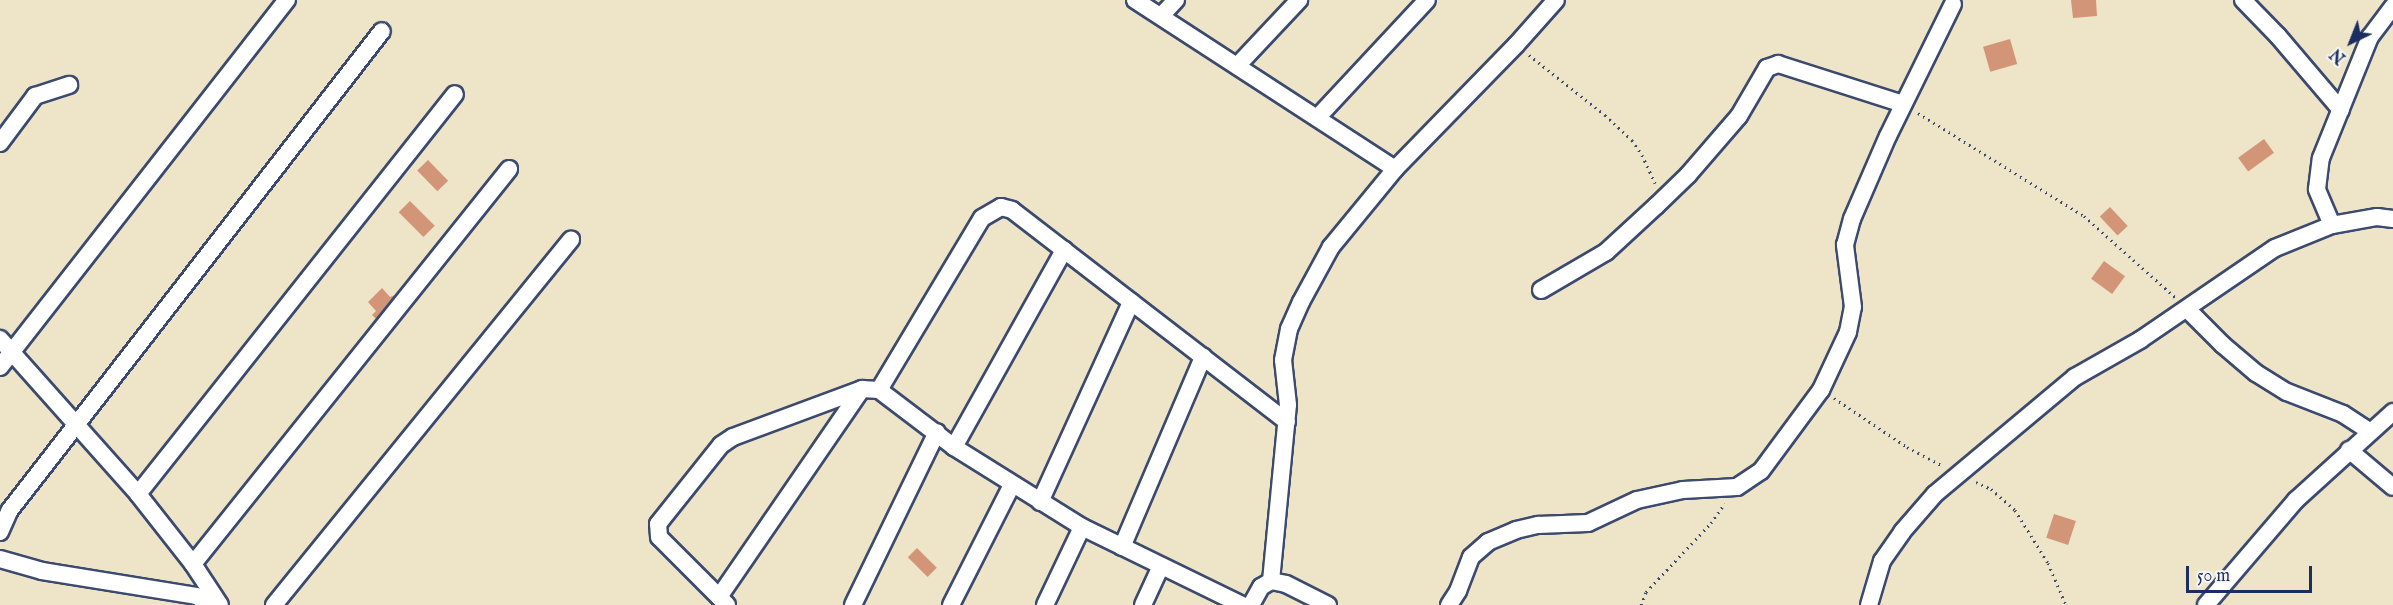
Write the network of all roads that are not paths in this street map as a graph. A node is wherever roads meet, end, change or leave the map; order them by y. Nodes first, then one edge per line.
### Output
1 (287, 0) edge
2 (1136, 0) edge
3 (1176, 0) edge
4 (1299, 0) edge
5 (1427, 0) edge
6 (1556, 0) edge
7 (2243, 0) edge
8 (1953, 4) dead end
9 (2393, 6) edge
10 (1161, 16) junction
11 (382, 31) dead end
12 (1237, 66) junction
13 (69, 85) dead end
14 (455, 94) dead end
15 (1903, 104) junction
16 (2341, 110) junction
17 (1317, 118) junction
18 (0, 143) edge
19 (509, 169) dead end
20 (1395, 169) junction
21 (2393, 219) edge
22 (2332, 225) junction
23 (571, 240) dead end
24 (1064, 250) junction
25 (1541, 290) dead end
26 (1131, 303) junction
27 (2187, 309) junction
28 (0, 339) edge
29 (12, 353) junction
30 (1203, 357) junction
31 (0, 367) edge
32 (871, 389) junction
33 (2393, 412) edge
34 (1287, 422) junction
35 (76, 424) junction
36 (2369, 431) junction
37 (937, 432) junction
38 (954, 447) junction
39 (2349, 450) junction
40 (1012, 485) junction
41 (2393, 487) edge
42 (138, 494) junction
43 (1040, 501) junction
44 (1082, 527) junction
45 (0, 532) edge
46 (1122, 547) junction
47 (0, 559) edge
48 (193, 564) junction
49 (1161, 566) junction
50 (1271, 581) junction
51 (723, 601) edge
52 (212, 605) edge
53 (220, 605) edge
54 (274, 605) edge
55 (853, 605) edge
56 (951, 605) edge
57 (1045, 605) edge
58 (1143, 605) edge
59 (1242, 605) edge
60 (1251, 605) edge
61 (1328, 605) edge
62 (1449, 605) edge
63 (1869, 605) edge
64 (2206, 605) edge

1 - 29 street
2 - 10 street
3 - 10 street
4 - 12 street
5 - 17 street
6 - 20 street
7 - 16 street
8 - 15 street
9 - 16 street
10 - 12 street
11 - 35 street
12 - 17 street
13 - 18 street
14 - 42 street
15 - 25 street
15 - 62 street
16 - 22 street
17 - 20 street
19 - 48 street
20 - 34 street
21 - 22 street
22 - 27 street
23 - 54 street
24 - 26 street
24 - 32 street
24 - 38 street
26 - 30 street
26 - 43 street
27 - 36 street
27 - 63 street
28 - 29 street
29 - 31 street
29 - 35 street
30 - 34 street
30 - 46 street
32 - 37 street
32 - 51 street
32 - 51 street
33 - 36 street
34 - 50 street
35 - 42 street
35 - 45 street
36 - 39 street
37 - 38 street
37 - 55 street
38 - 40 street
39 - 41 street
39 - 64 street
40 - 43 street
40 - 56 street
42 - 48 street
43 - 44 street
44 - 46 street
44 - 57 street
46 - 49 street
47 - 52 street
48 - 53 street
49 - 58 street
49 - 59 street
50 - 60 street
50 - 61 street

